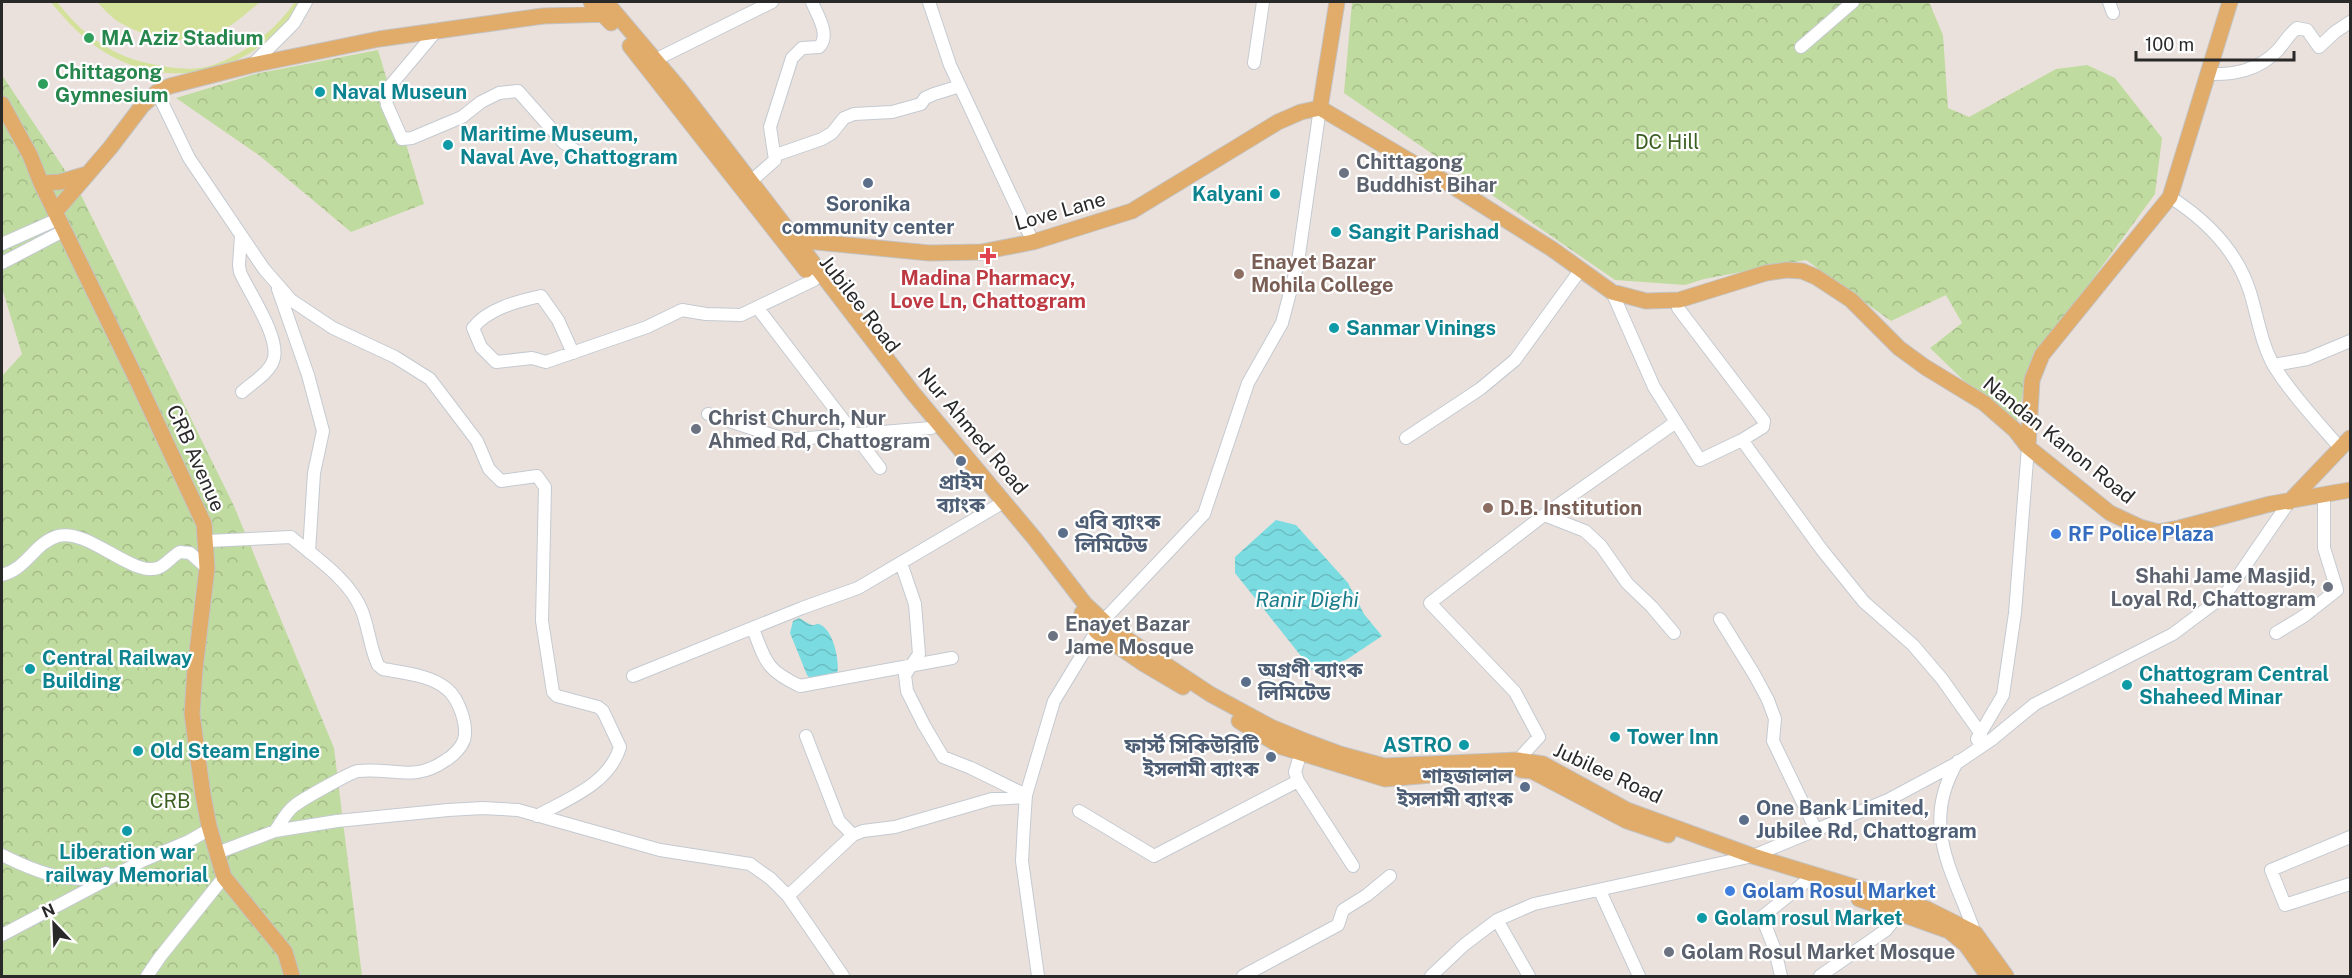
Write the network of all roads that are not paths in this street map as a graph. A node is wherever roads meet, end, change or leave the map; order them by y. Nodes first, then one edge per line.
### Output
1 (306, 2) edge
2 (591, 2) edge
3 (772, 2) edge
4 (812, 2) edge
5 (929, 2) edge
6 (1263, 2) edge
7 (1337, 2) edge
8 (1853, 2) edge
9 (2230, 2) edge
10 (608, 10) edge
11 (2350, 22) edge
12 (438, 29) junction
13 (1801, 47) dead end
14 (655, 60) junction
15 (1254, 63) dead end
16 (252, 65) junction
17 (2208, 74) junction
18 (960, 86) junction
19 (157, 92) junction
20 (2, 104) edge
21 (1320, 108) junction
22 (2, 123) edge
23 (582, 155) dead end
24 (776, 155) junction
25 (87, 174) junction
26 (39, 178) junction
27 (750, 182) junction
28 (2170, 196) junction
29 (59, 220) junction
30 (241, 236) junction
31 (1033, 242) junction
32 (792, 243) junction
33 (2, 244) edge
34 (2, 263) edge
35 (1581, 269) junction
36 (814, 280) junction
37 (276, 282) junction
38 (1612, 292) junction
39 (1679, 300) junction
40 (757, 307) junction
41 (2350, 341) edge
42 (573, 352) junction
43 (2274, 365) junction
44 (242, 392) dead end
45 (708, 414) dead end
46 (1676, 422) junction
47 (931, 428) junction
48 (855, 434) junction
49 (1406, 438) dead end
50 (788, 440) junction
51 (1742, 440) junction
52 (758, 442) dead end
53 (2345, 443) edge
54 (2028, 447) junction
55 (880, 468) dead end
56 (2350, 490) edge
57 (2324, 495) junction
58 (2289, 501) junction
59 (997, 506) junction
60 (1544, 515) junction
61 (207, 541) junction
62 (309, 552) junction
63 (901, 563) junction
64 (207, 568) junction
65 (2, 575) edge
66 (1720, 620) dead end
67 (1104, 628) junction
68 (753, 629) junction
69 (1674, 633) dead end
70 (2276, 633) dead end
71 (952, 658) dead end
72 (912, 666) junction
73 (633, 676) dead end
74 (1981, 734) junction
75 (806, 736) dead end
76 (1303, 747) junction
77 (1518, 760) junction
78 (1957, 763) junction
79 (1298, 781) junction
80 (1026, 796) junction
81 (1079, 811) dead end
82 (537, 816) junction
83 (210, 829) junction
84 (1816, 830) junction
85 (275, 831) junction
86 (854, 836) junction
87 (2350, 837) edge
88 (217, 854) junction
89 (2, 855) edge
90 (1745, 857) junction
91 (142, 861) junction
92 (1353, 866) dead end
93 (1390, 876) dead end
94 (225, 877) junction
95 (1811, 878) junction
96 (2350, 884) edge
97 (1600, 891) junction
98 (788, 896) junction
99 (1904, 909) junction
100 (1497, 920) junction
101 (1975, 933) junction
102 (2, 935) edge
103 (1438, 974) edge
104 (147, 976) edge
105 (292, 976) edge
106 (843, 976) edge
107 (1038, 976) edge
108 (1243, 976) edge
109 (1529, 976) edge
110 (1639, 976) edge
111 (1781, 976) edge
112 (1820, 976) edge
113 (1988, 976) edge
114 (2006, 976) edge

1 - 16 street
2 - 10 main road, Jubilee Road
3 - 14 street
4 - 24 street
5 - 18 street
6 - 15 street
7 - 21 main road
8 - 13 street
9 - 17 main road
10 - 12 main road
10 - 14 main road, Nur Ahmed Road
10 - 32 main road, Jubilee Road
11 - 17 street
12 - 16 main road
12 - 23 street
14 - 27 main road, Nur Ahmed Road
16 - 19 main road
17 - 28 main road
18 - 24 street
18 - 31 street
19 - 25 main road
19 - 30 street
20 - 26 main road, CRB Avenue
21 - 31 main road, Love Lane
21 - 35 main road, Nandan Kanon Road
21 - 67 street
22 - 26 main road, CRB Avenue
24 - 27 street
25 - 26 main road
25 - 29 main road
26 - 29 main road, CRB Avenue
27 - 32 main road, Nur Ahmed Road
28 - 43 street
28 - 54 main road
29 - 33 street
29 - 34 street
29 - 61 main road, CRB Avenue
30 - 37 street
30 - 44 street
31 - 32 main road, Love Lane
32 - 36 main road, Jubilee Road
32 - 67 main road, Nur Ahmed Road
35 - 38 main road, Nandan Kanon Road
35 - 49 street
36 - 40 street
36 - 47 main road, Jubilee Road
37 - 62 street
37 - 82 street
38 - 39 main road, Nandan Kanon Road
38 - 46 street
39 - 51 street
39 - 54 main road, Nandan Kanon Road
40 - 42 street
40 - 48 street
41 - 43 street
42 - 42 street
43 - 53 street
45 - 50 street
46 - 51 street
46 - 60 street
47 - 48 street
47 - 59 main road, Jubilee Road
48 - 50 street
48 - 55 street
50 - 52 street
51 - 74 street
53 - 58 main road
54 - 58 main road, Nandan Kanon Road
54 - 74 street
56 - 57 main road, Nandan Kanon Road
57 - 58 main road, Nandan Kanon Road
57 - 70 street
58 - 78 street
59 - 63 street
59 - 67 main road, Jubilee Road
60 - 69 street
60 - 77 street
61 - 62 street
61 - 64 main road, CRB Avenue
62 - 85 street
63 - 68 street
63 - 72 street
64 - 65 street
64 - 83 main road, CRB Avenue
66 - 84 street
67 - 76 main road, Jubilee Road
67 - 80 street
68 - 72 street
68 - 73 street
71 - 72 street
72 - 80 street
74 - 78 street
75 - 86 street
76 - 77 main road, Jubilee Road
76 - 79 street
76 - 90 main road
77 - 90 main road, Jubilee Road
78 - 84 street
78 - 101 street
79 - 81 street
79 - 92 street
80 - 86 street
80 - 107 street
82 - 85 street
82 - 98 street
83 - 88 main road, CRB Avenue
83 - 91 street
84 - 90 street
85 - 88 street
86 - 98 street
87 - 96 street
88 - 94 main road, CRB Avenue
89 - 91 street
90 - 95 main road, Jubilee Road
90 - 97 street
91 - 102 street
93 - 108 street
94 - 104 street
94 - 105 main road, CRB Avenue
95 - 99 main road, Jubilee Road
95 - 111 street
97 - 100 street
97 - 110 street
98 - 106 street
99 - 101 main road, Jubilee Road
99 - 112 street
99 - 113 main road
100 - 103 street
100 - 109 street
101 - 114 main road, Jubilee Road

